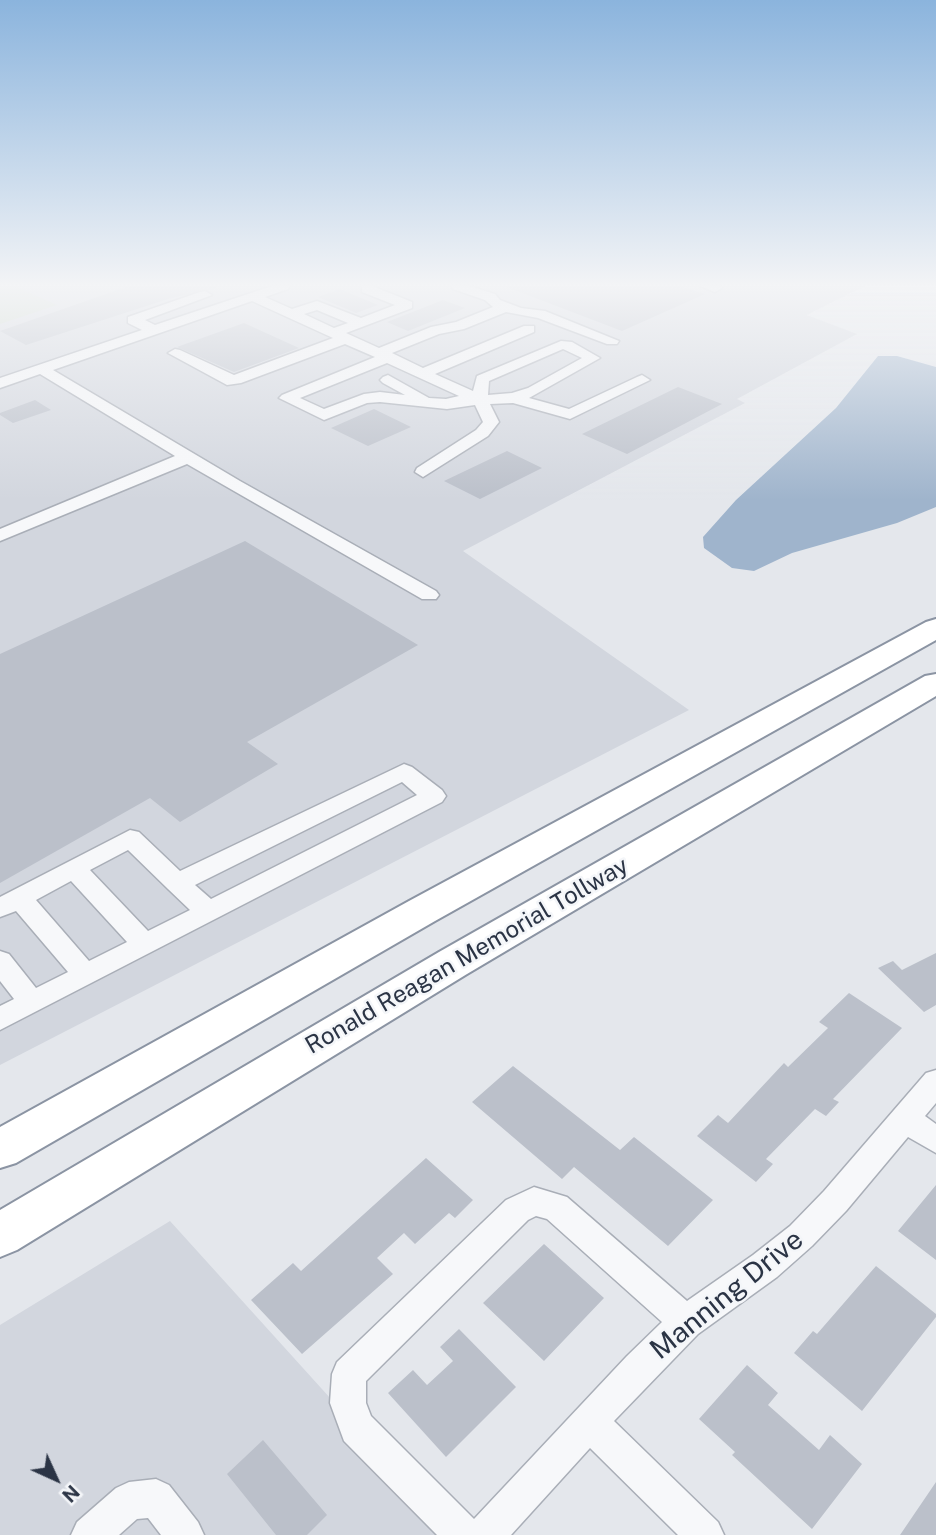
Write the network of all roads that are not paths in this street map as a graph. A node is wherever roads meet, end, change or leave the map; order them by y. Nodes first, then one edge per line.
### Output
1 (74, 358) edge
2 (182, 358) edge
3 (295, 358) edge
4 (380, 358) edge
5 (388, 358) edge
6 (461, 358) edge
7 (532, 358) edge
8 (592, 358) edge
9 (42, 369) junction
10 (424, 373) junction
11 (388, 380) dead end
12 (642, 380) dead end
13 (0, 383) edge
14 (514, 398) junction
15 (480, 400) junction
16 (430, 404) junction
17 (188, 457) junction
18 (424, 472) dead end
19 (0, 536) edge
20 (429, 595) dead end
21 (936, 628) edge
22 (936, 683) edge
23 (74, 869) junction
24 (177, 883) junction
25 (10, 903) edge
26 (208, 912) junction
27 (145, 945) junction
28 (0, 961) edge
29 (86, 975) junction
30 (33, 1003) junction
31 (0, 1019) edge
32 (936, 1082) edge
33 (903, 1118) junction
34 (936, 1140) edge
35 (0, 1149) edge
36 (0, 1235) edge
37 (686, 1322) junction
38 (590, 1423) junction
39 (90, 1535) edge
40 (185, 1535) edge
41 (464, 1535) edge
42 (485, 1535) edge
43 (705, 1535) edge

1 - 9 street
2 - 3 street
4 - 16 street
5 - 10 street
6 - 10 street
7 - 15 street
8 - 14 street
9 - 13 street
9 - 17 street
10 - 15 street
11 - 16 street
12 - 14 street
14 - 15 street
15 - 16 street
15 - 18 street
17 - 19 street
17 - 20 street
21 - 35 highway
22 - 36 highway, Ronald Reagan Memorial Tollway
23 - 24 street
23 - 25 street
23 - 27 street
24 - 26 street
24 - 26 street
25 - 29 street
26 - 27 street
27 - 29 street
28 - 30 street
29 - 30 street
30 - 31 street
32 - 33 street, Manning Drive
33 - 34 street
33 - 37 street, Manning Drive
37 - 38 street, Manning Drive
37 - 41 street
38 - 42 street, Manning Drive
38 - 43 street
39 - 40 street

